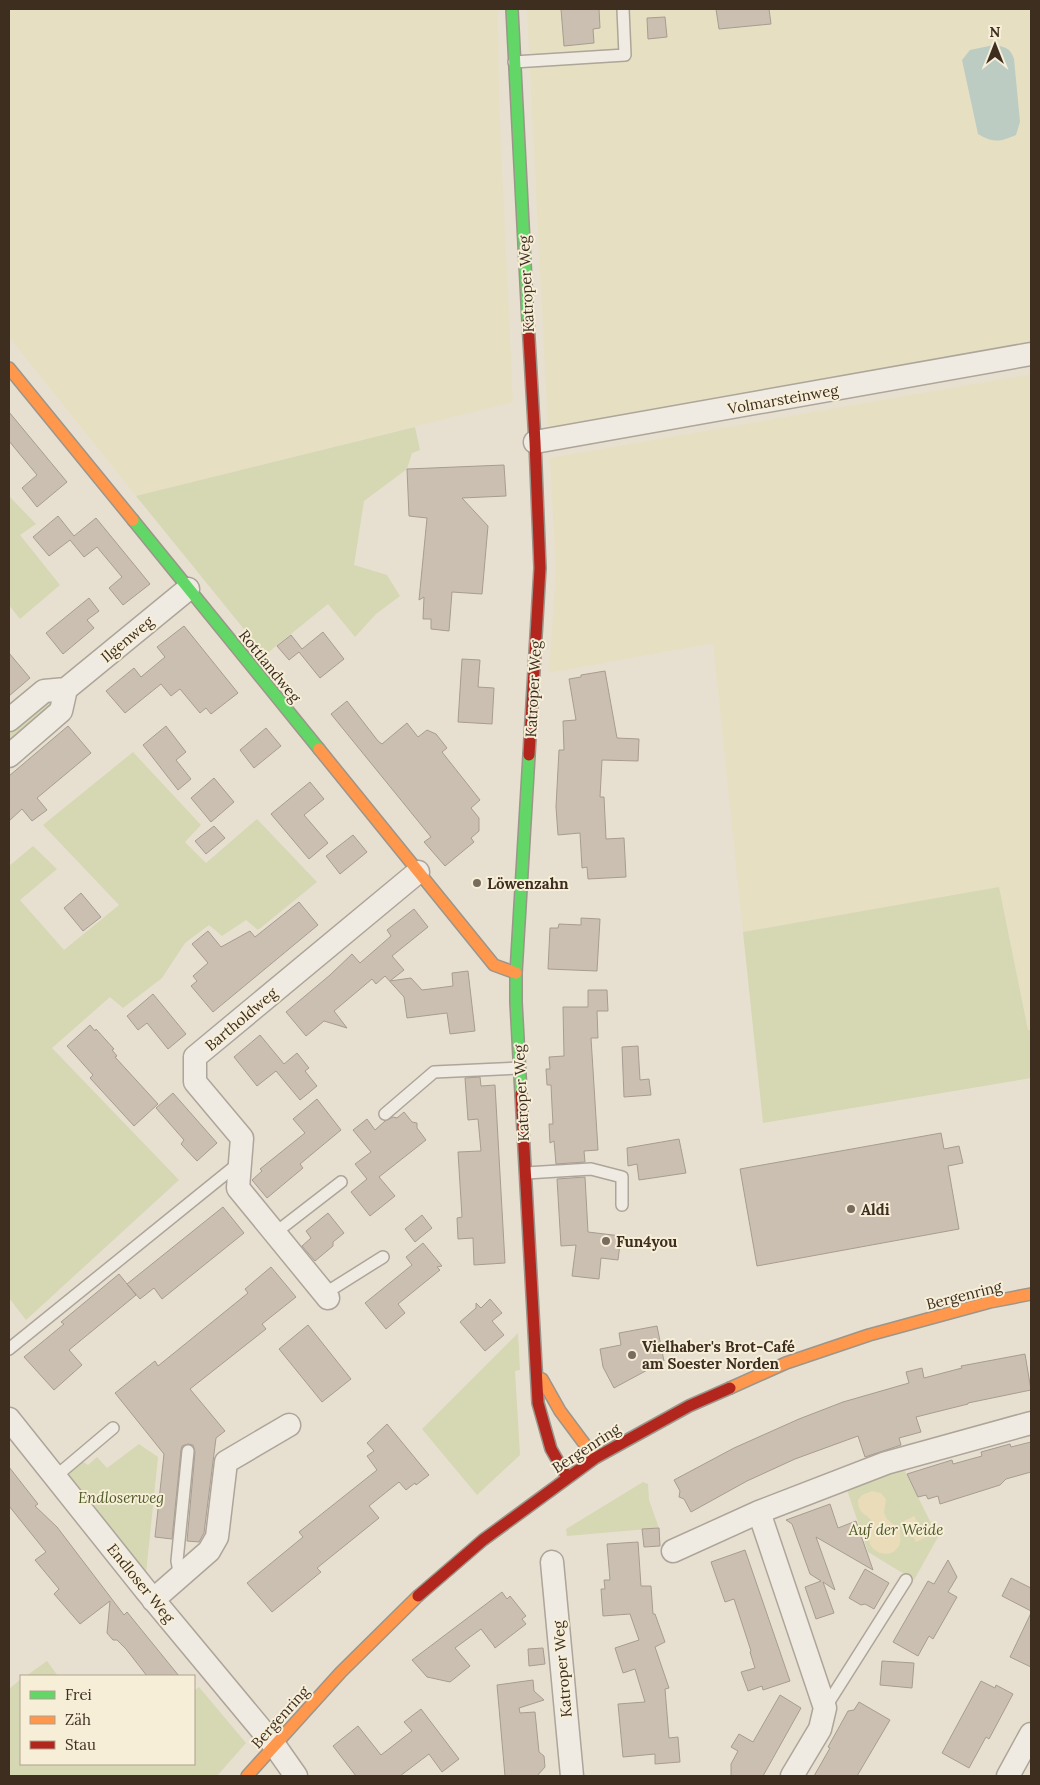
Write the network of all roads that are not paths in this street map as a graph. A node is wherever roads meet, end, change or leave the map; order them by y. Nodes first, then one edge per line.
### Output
1 (512, 9) edge
2 (623, 9) edge
3 (514, 62) junction
4 (1031, 354) edge
5 (9, 368) edge
6 (535, 442) junction
7 (188, 589) junction
8 (66, 688) junction
9 (9, 720) edge
10 (9, 756) edge
11 (418, 872) junction
12 (516, 973) junction
13 (519, 1068) junction
14 (385, 1114) dead end
15 (240, 1162) junction
16 (526, 1173) junction
17 (341, 1182) dead end
18 (622, 1205) dead end
19 (275, 1234) junction
20 (383, 1257) dead end
21 (1031, 1294) edge
22 (326, 1296) joint
23 (9, 1349) edge
24 (537, 1369) junction
25 (9, 1419) edge
26 (1031, 1422) edge
27 (289, 1425) dead end
28 (113, 1428) dead end
29 (188, 1452) dead end
30 (595, 1458) junction
31 (55, 1477) junction
32 (567, 1477) junction
33 (759, 1512) junction
34 (673, 1551) dead end
35 (552, 1562) dead end
36 (180, 1577) junction
37 (906, 1580) dead end
38 (153, 1600) junction
39 (825, 1708) junction
40 (1031, 1734) edge
41 (275, 1746) junction
42 (247, 1776) edge
43 (296, 1776) edge
44 (572, 1776) edge
45 (792, 1776) edge
46 (1008, 1776) edge

1 - 3 street, Katroper Weg
2 - 3 lane
3 - 6 street, Katroper Weg
4 - 6 street, Volmarsteinweg
5 - 7 street, Rottlandweg
6 - 12 street, Katroper Weg
7 - 8 street, Ilgenweg
7 - 11 street, Rottlandweg
8 - 9 street, Ilgenweg
8 - 10 street
11 - 12 street, Rottlandweg
11 - 15 street, Bartholdweg
12 - 13 street, Katroper Weg
13 - 14 lane
13 - 16 street, Katroper Weg
15 - 19 street, Bartholdweg
15 - 23 lane
16 - 18 lane
16 - 24 street, Katroper Weg
17 - 19 lane
19 - 22 street, Bartholdweg
20 - 22 lane
21 - 30 street, Bergenring
24 - 30 street, Katroper Weg
24 - 32 street, Katroper Weg
25 - 31 street, Endloser Weg
26 - 33 street
27 - 36 street
28 - 31 lane
29 - 36 lane
30 - 32 street, Bergenring
31 - 38 street, Endloser Weg
32 - 41 street, Bergenring
33 - 34 street
33 - 39 street
35 - 44 street, Katroper Weg
36 - 38 street
37 - 39 lane
38 - 41 street, Endloser Weg
39 - 45 street
40 - 46 street
41 - 42 street, Bergenring
41 - 43 street, Endloser Weg

